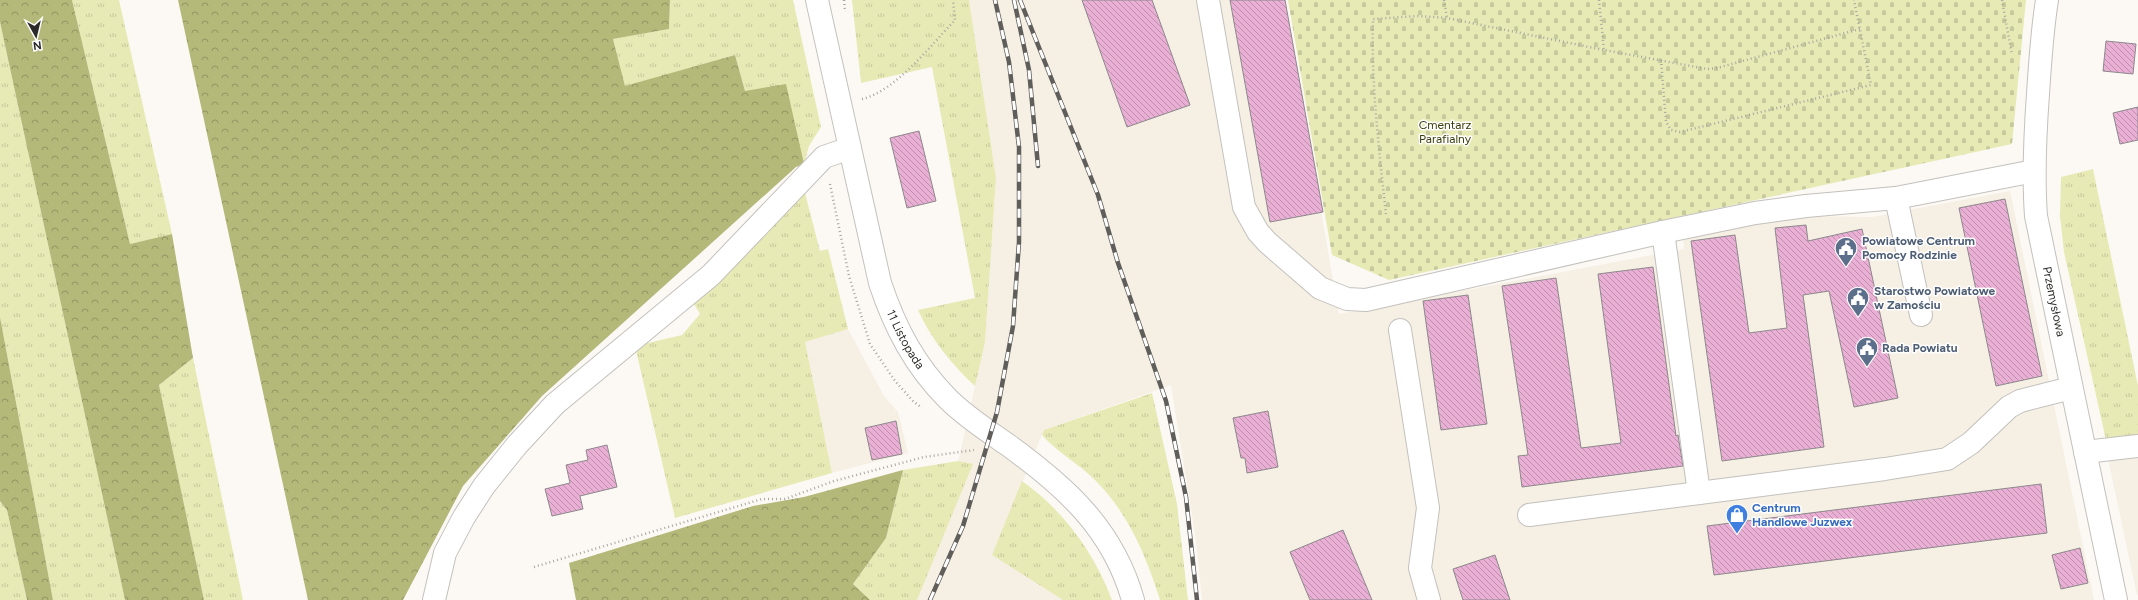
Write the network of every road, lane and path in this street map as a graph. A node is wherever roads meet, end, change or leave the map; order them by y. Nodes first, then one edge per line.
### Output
1 (817, 0) edge
2 (844, 0) edge
3 (953, 0) edge
4 (1208, 0) edge
5 (1444, 0) edge
6 (1599, 0) edge
7 (1854, 0) edge
8 (2002, 0) edge
9 (2047, 0) edge
10 (846, 15) dead end
11 (1447, 18) junction
12 (1860, 29) junction
13 (1604, 50) junction
14 (2012, 55) dead end
15 (1661, 60) junction
16 (858, 100) dead end
17 (850, 148) junction
18 (2034, 171) junction
19 (1896, 198) junction
20 (1386, 214) dead end
21 (1663, 232) junction
22 (1921, 315) dead end
23 (1400, 330) dead end
24 (2071, 388) junction
25 (985, 429) junction
26 (2138, 446) edge
27 (2085, 452) junction
28 (1698, 493) junction
29 (1529, 515) dead end
30 (534, 568) dead end
31 (434, 600) edge
32 (1133, 600) edge
33 (1428, 600) edge
34 (2116, 600) edge

1 - 17 street, 11 Listopada
2 - 10 path
3 - 16 path
4 - 21 street
5 - 11 path
6 - 13 path
7 - 12 path
8 - 14 path
9 - 18 street, Przemysłowa
11 - 13 path
11 - 20 path
12 - 15 path
12 - 15 path
13 - 15 path
17 - 25 street, 11 Listopada
17 - 31 street
18 - 19 street
18 - 24 street, Przemysłowa
19 - 21 street
19 - 22 street
21 - 28 street
23 - 33 street
24 - 27 street, Przemysłowa
24 - 28 street
25 - 30 path
25 - 32 street, 11 Listopada
26 - 27 street
27 - 34 street, Przemysłowa
28 - 29 street

